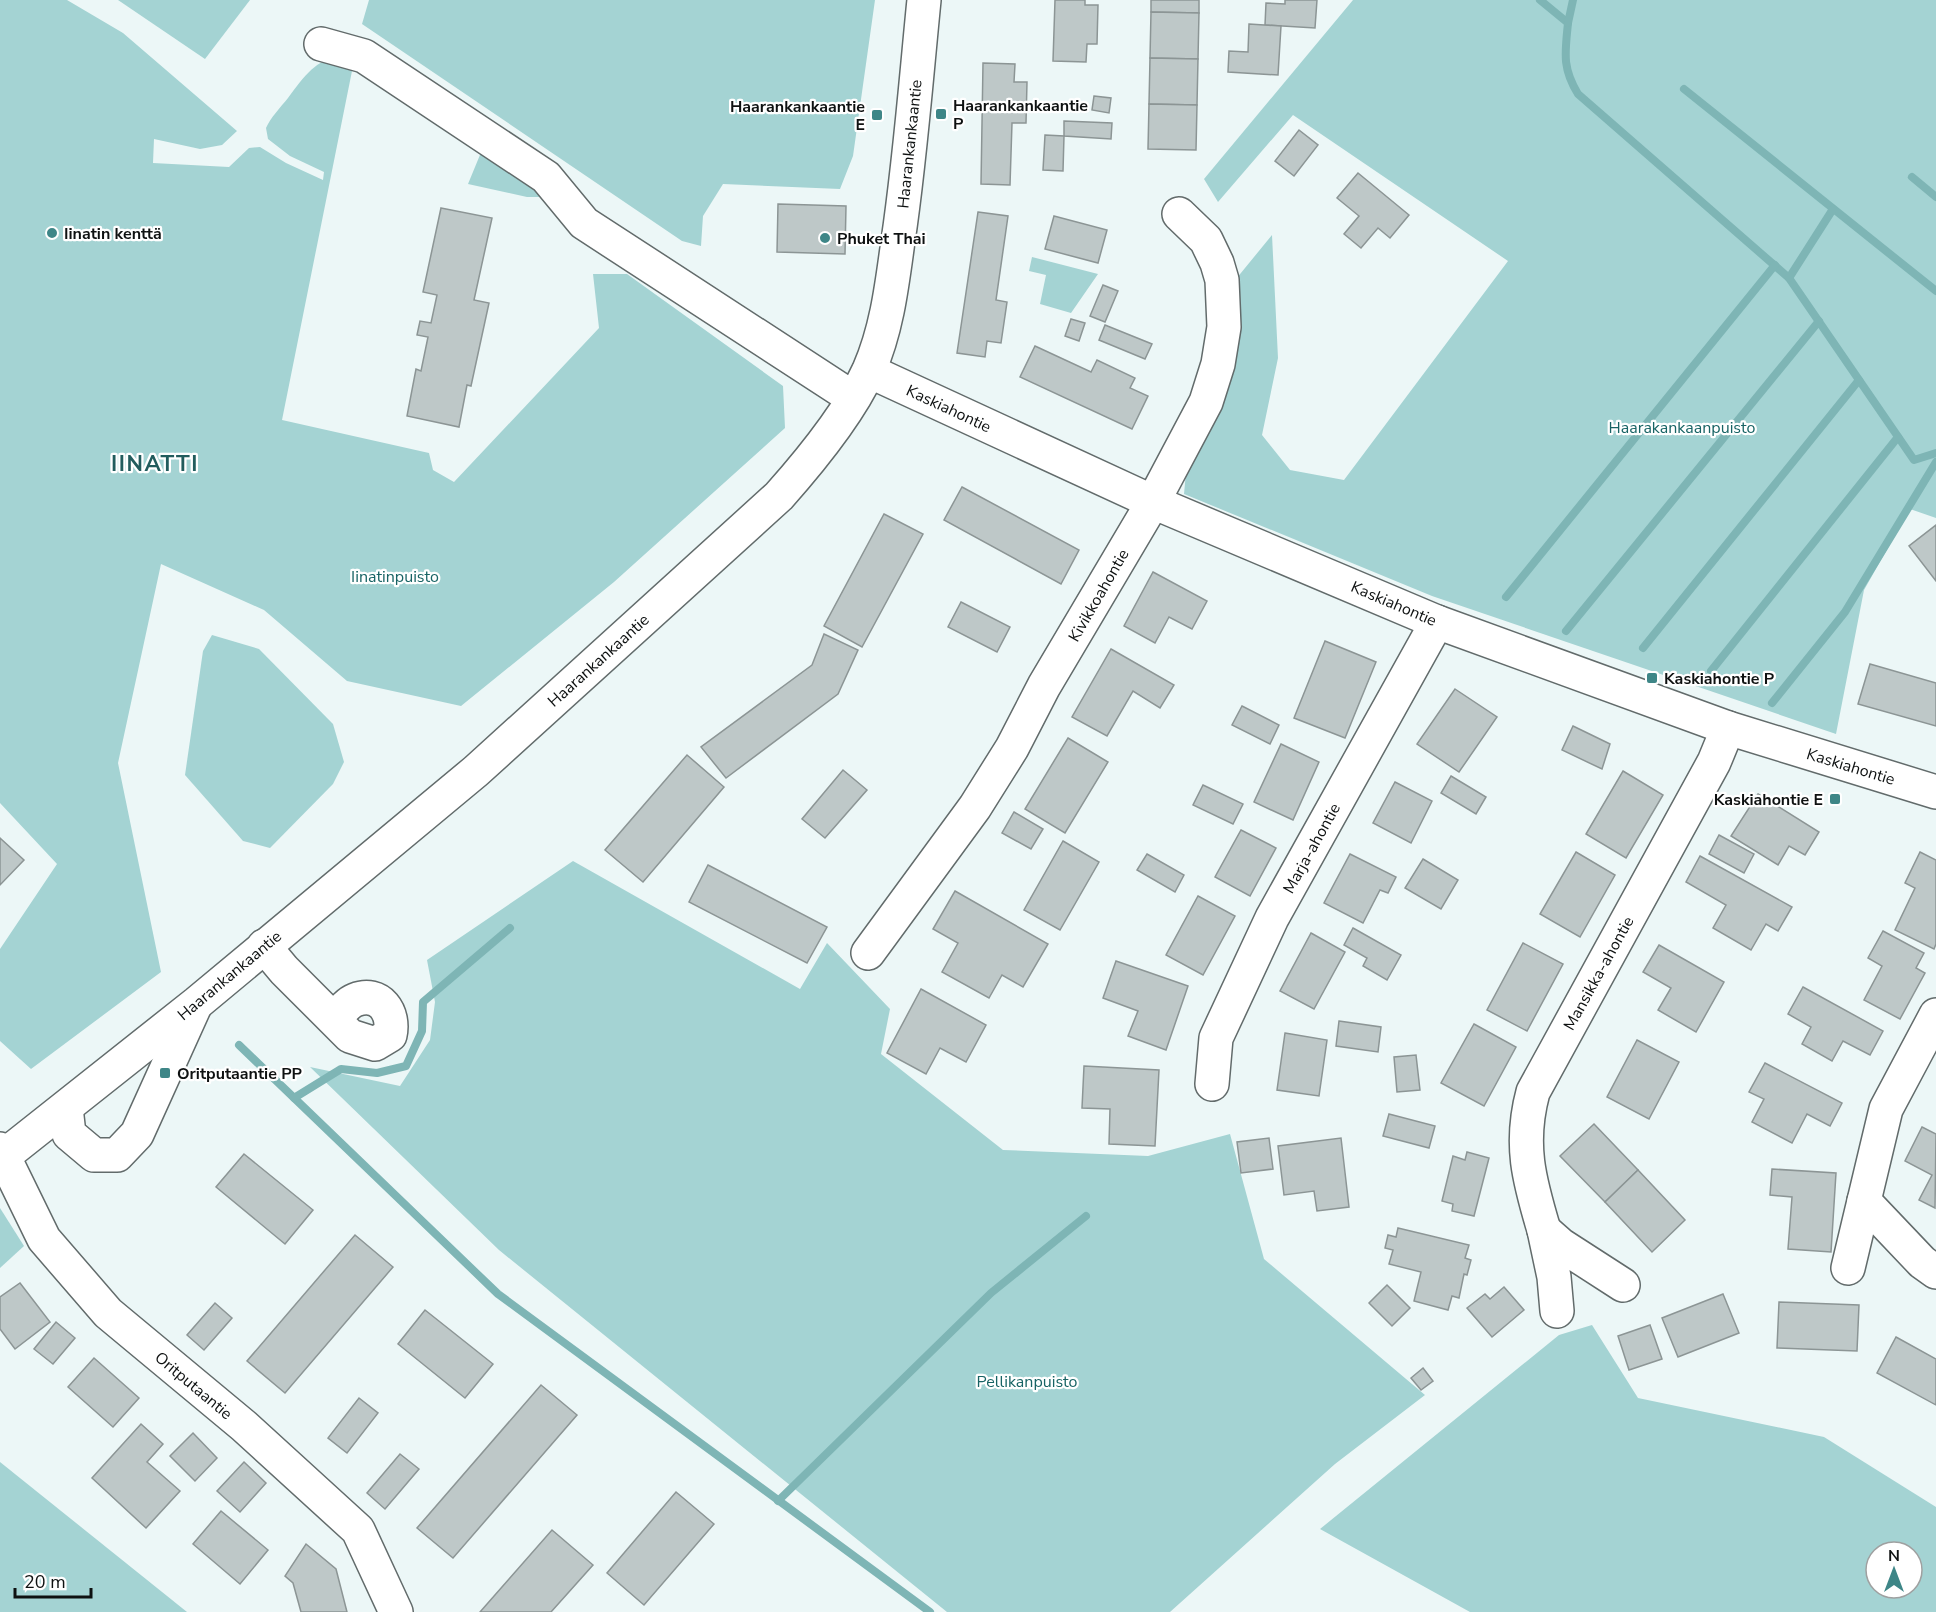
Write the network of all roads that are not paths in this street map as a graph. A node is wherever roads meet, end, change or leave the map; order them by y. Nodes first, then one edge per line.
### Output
1 (924, 0) edge
2 (321, 44) dead end
3 (1179, 214) dead end
4 (861, 384) junction
5 (1153, 502) junction
6 (1437, 622) junction
7 (1728, 728) junction
8 (1936, 792) edge
9 (264, 946) junction
10 (868, 953) dead end
11 (197, 1002) junction
12 (1936, 1015) edge
13 (334, 1020) dead end
14 (1212, 1084) dead end
15 (66, 1108) junction
16 (2, 1153) edge
17 (1864, 1201) junction
18 (1544, 1230) junction
19 (1848, 1268) dead end
20 (1936, 1272) edge
21 (1623, 1285) dead end
22 (1557, 1311) dead end
23 (396, 1612) edge

1 - 4 street, Haarankankaantie
2 - 4 street, Kaskiahontie
3 - 5 street, Kivikkoahontie
4 - 5 street, Kaskiahontie
4 - 9 street, Haarankankaantie
5 - 6 street, Kaskiahontie
5 - 10 street, Kivikkoahontie
6 - 7 street, Kaskiahontie
6 - 14 street, Marja-ahontie
7 - 8 street, Kaskiahontie
7 - 18 street, Mansikka-ahontie
9 - 11 street, Haarankankaantie
9 - 13 street
11 - 15 street, Haarankankaantie
11 - 15 street
12 - 17 street
15 - 16 street, Haarankankaantie
16 - 23 street, Oritputaantie
17 - 19 street
17 - 20 street
18 - 21 street
18 - 22 street, Mansikka-ahontie

